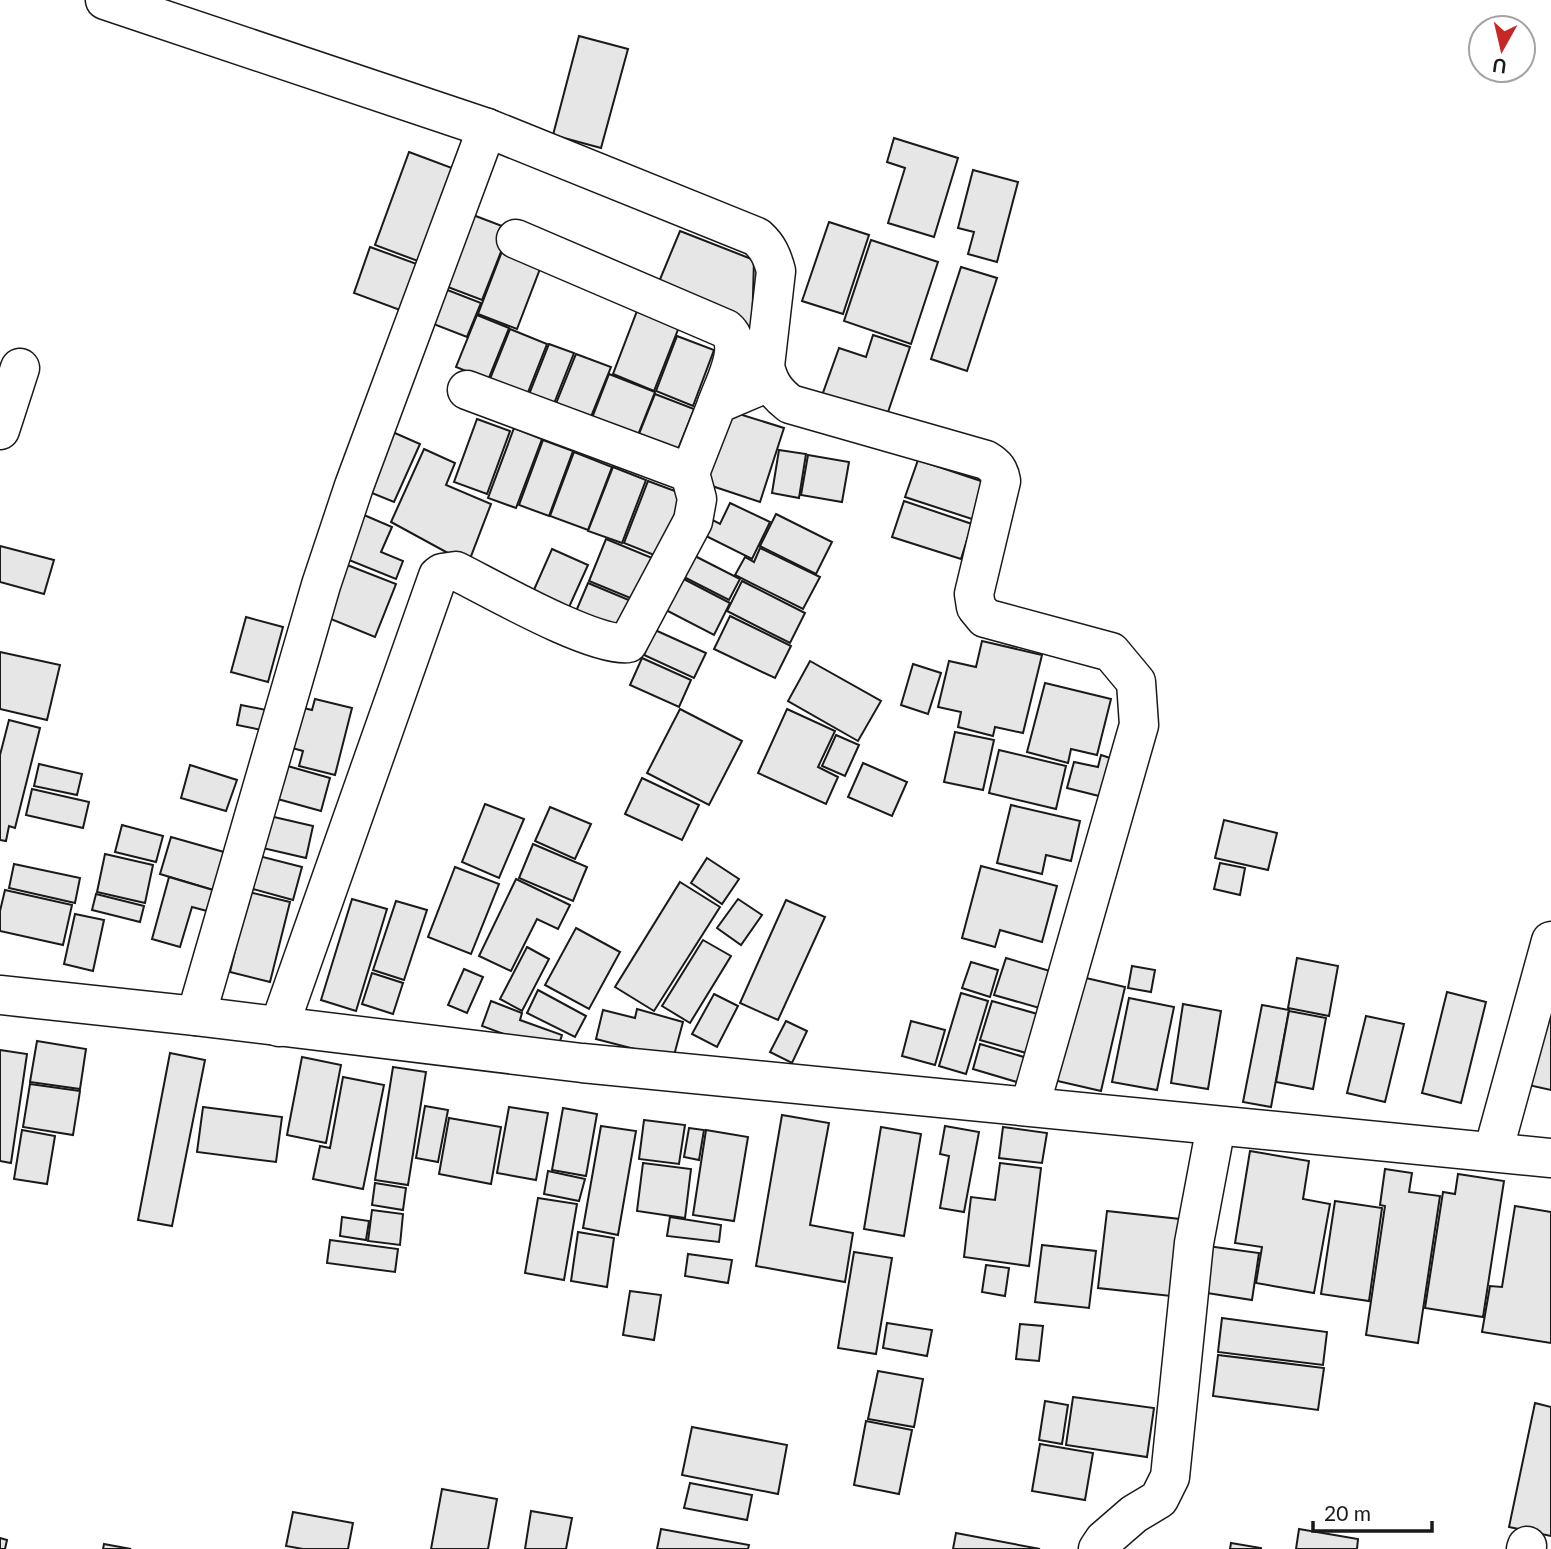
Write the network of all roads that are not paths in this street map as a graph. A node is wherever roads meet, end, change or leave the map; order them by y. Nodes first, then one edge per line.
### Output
1 (105, 0) edge
2 (487, 128) junction
3 (516, 239) dead end
4 (20, 368) dead end
5 (769, 382) junction
6 (467, 390) dead end
7 (717, 404) junction
8 (0, 430) edge
9 (690, 473) junction
10 (1551, 941) edge
11 (0, 995) edge
12 (196, 1016) junction
13 (279, 1027) junction
14 (1030, 1106) junction
15 (1216, 1126) junction
16 (1493, 1152) junction
17 (1551, 1158) edge
18 (1098, 1549) edge

1 - 2 street
2 - 5 street
2 - 12 street
3 - 7 street
4 - 8 street
5 - 7 street
5 - 14 street
6 - 9 street
7 - 9 street
9 - 13 street
10 - 16 street
11 - 12 street
12 - 13 street
13 - 14 street
14 - 15 street
15 - 16 street
15 - 18 street
16 - 17 street

